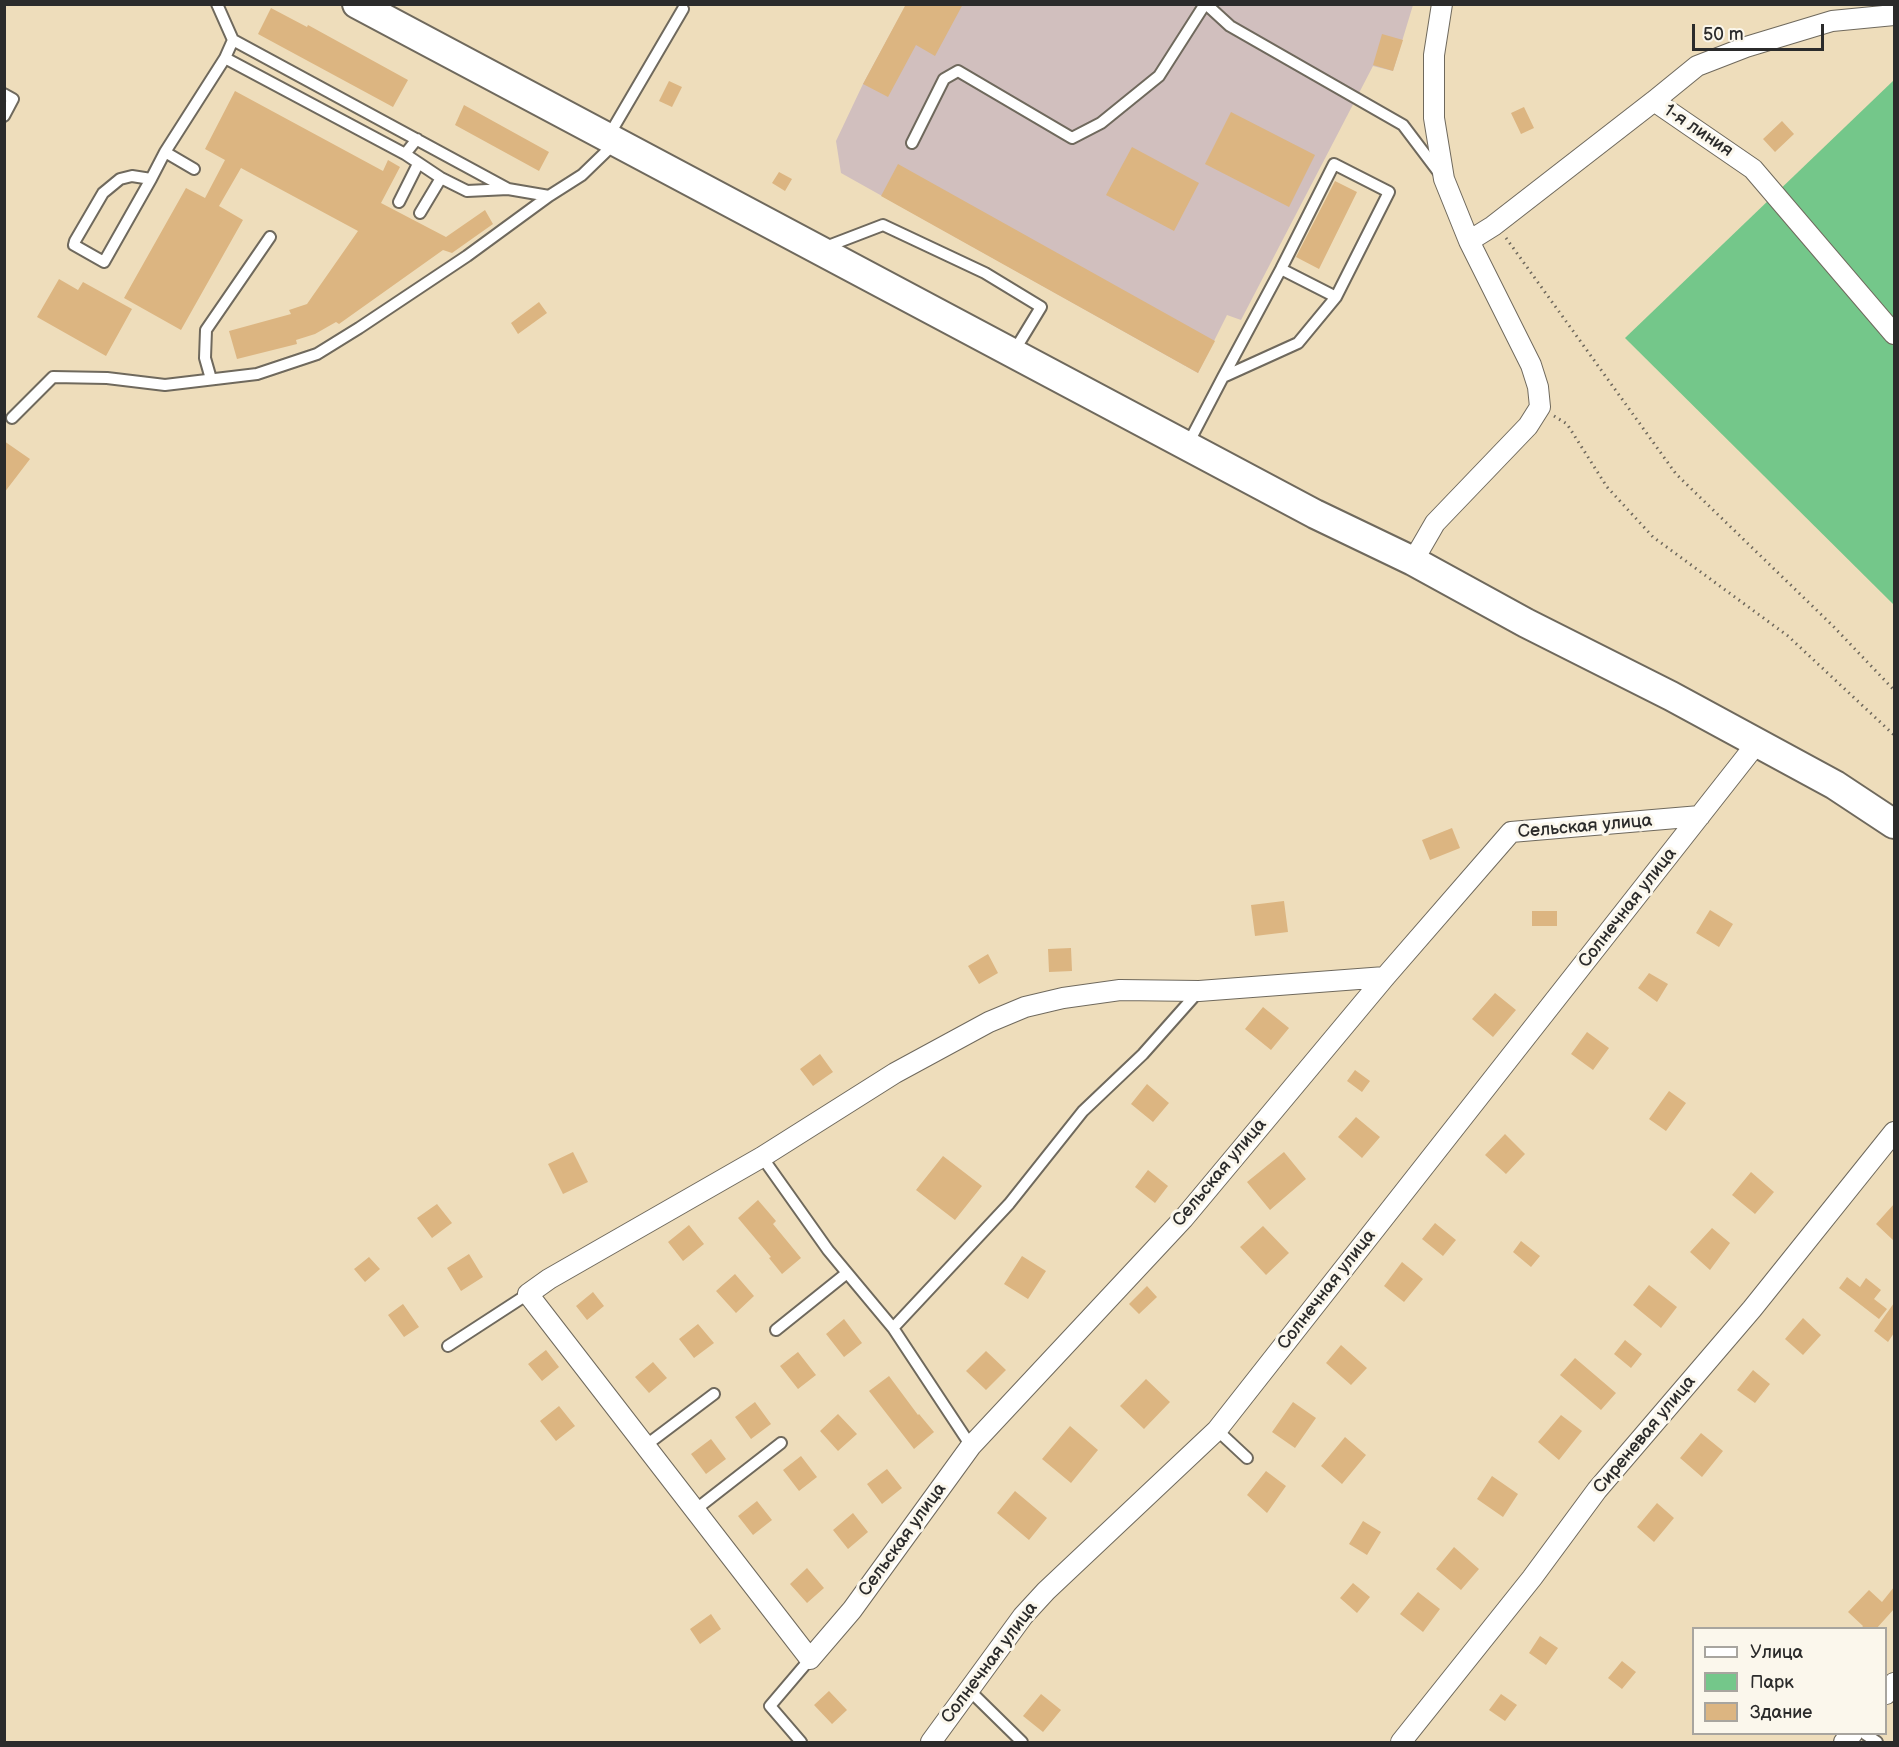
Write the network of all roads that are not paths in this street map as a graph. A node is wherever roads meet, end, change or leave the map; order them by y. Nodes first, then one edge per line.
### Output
1 (218, 4) edge
2 (357, 4) edge
3 (1206, 4) edge
4 (1442, 4) edge
5 (683, 9) dead end
6 (1894, 15) edge
7 (233, 40) junction
8 (225, 58) junction
9 (9, 96) edge
10 (1654, 101) junction
11 (4, 116) edge
12 (417, 139) junction
13 (612, 140) junction
14 (912, 143) dead end
15 (165, 152) junction
16 (405, 154) junction
17 (418, 164) junction
18 (194, 169) dead end
19 (441, 178) junction
20 (151, 179) junction
21 (1444, 179) junction
22 (508, 189) junction
23 (549, 196) junction
24 (399, 202) dead end
25 (420, 213) dead end
26 (270, 237) dead end
27 (1469, 241) junction
28 (819, 250) junction
29 (1281, 269) junction
30 (1336, 297) junction
31 (1894, 334) edge
32 (1012, 353) junction
33 (1223, 377) junction
34 (212, 379) junction
35 (12, 418) dead end
36 (1187, 446) junction
37 (1413, 561) junction
38 (1757, 743) junction
39 (1700, 816) junction
40 (1894, 824) edge
41 (1385, 977) junction
42 (1199, 991) junction
43 (1894, 1132) edge
44 (762, 1157) junction
45 (847, 1273) junction
46 (528, 1294) junction
47 (893, 1328) junction
48 (776, 1330) dead end
49 (448, 1346) dead end
50 (714, 1394) dead end
51 (1217, 1430) junction
52 (781, 1443) dead end
53 (645, 1446) junction
54 (971, 1446) junction
55 (1247, 1458) dead end
56 (694, 1510) junction
57 (810, 1659) junction
58 (969, 1690) junction
59 (1401, 1742) edge
60 (801, 1743) edge
61 (931, 1743) edge
62 (1022, 1743) edge

1 - 7 lane
2 - 13 main road
3 - 14 lane
3 - 21 lane
4 - 21 street
5 - 13 lane
6 - 10 street
7 - 8 lane
7 - 12 lane
8 - 15 lane
8 - 16 lane
9 - 11 lane
10 - 27 street, 1-я линия
10 - 31 street, 1-я линия
12 - 16 lane
12 - 22 lane
13 - 23 lane
13 - 28 main road
15 - 18 lane
15 - 20 lane
16 - 17 lane
17 - 19 lane
17 - 24 lane
19 - 22 lane
19 - 25 lane
20 - 20 lane
21 - 27 street
22 - 23 lane
23 - 34 lane
26 - 34 lane
27 - 37 street
28 - 32 main road
28 - 32 lane
29 - 30 lane
29 - 30 lane
29 - 33 lane
30 - 33 lane
32 - 36 main road
33 - 36 lane
34 - 35 lane
36 - 37 main road
37 - 38 main road
38 - 39 street, Солнечная улица
38 - 40 main road
39 - 41 street, Сельская улица
39 - 51 street, Солнечная улица
41 - 42 street
41 - 54 street, Сельская улица
42 - 44 street
42 - 47 lane
43 - 59 street, Сиреневая улица
44 - 45 lane
44 - 46 street
45 - 47 lane
45 - 48 lane
46 - 49 lane
46 - 53 street
47 - 54 lane
50 - 53 lane
51 - 55 lane
51 - 58 street, Солнечная улица
52 - 56 lane
53 - 56 street
54 - 57 street, Сельская улица
56 - 57 street
57 - 60 lane
58 - 61 street, Солнечная улица
58 - 62 lane

